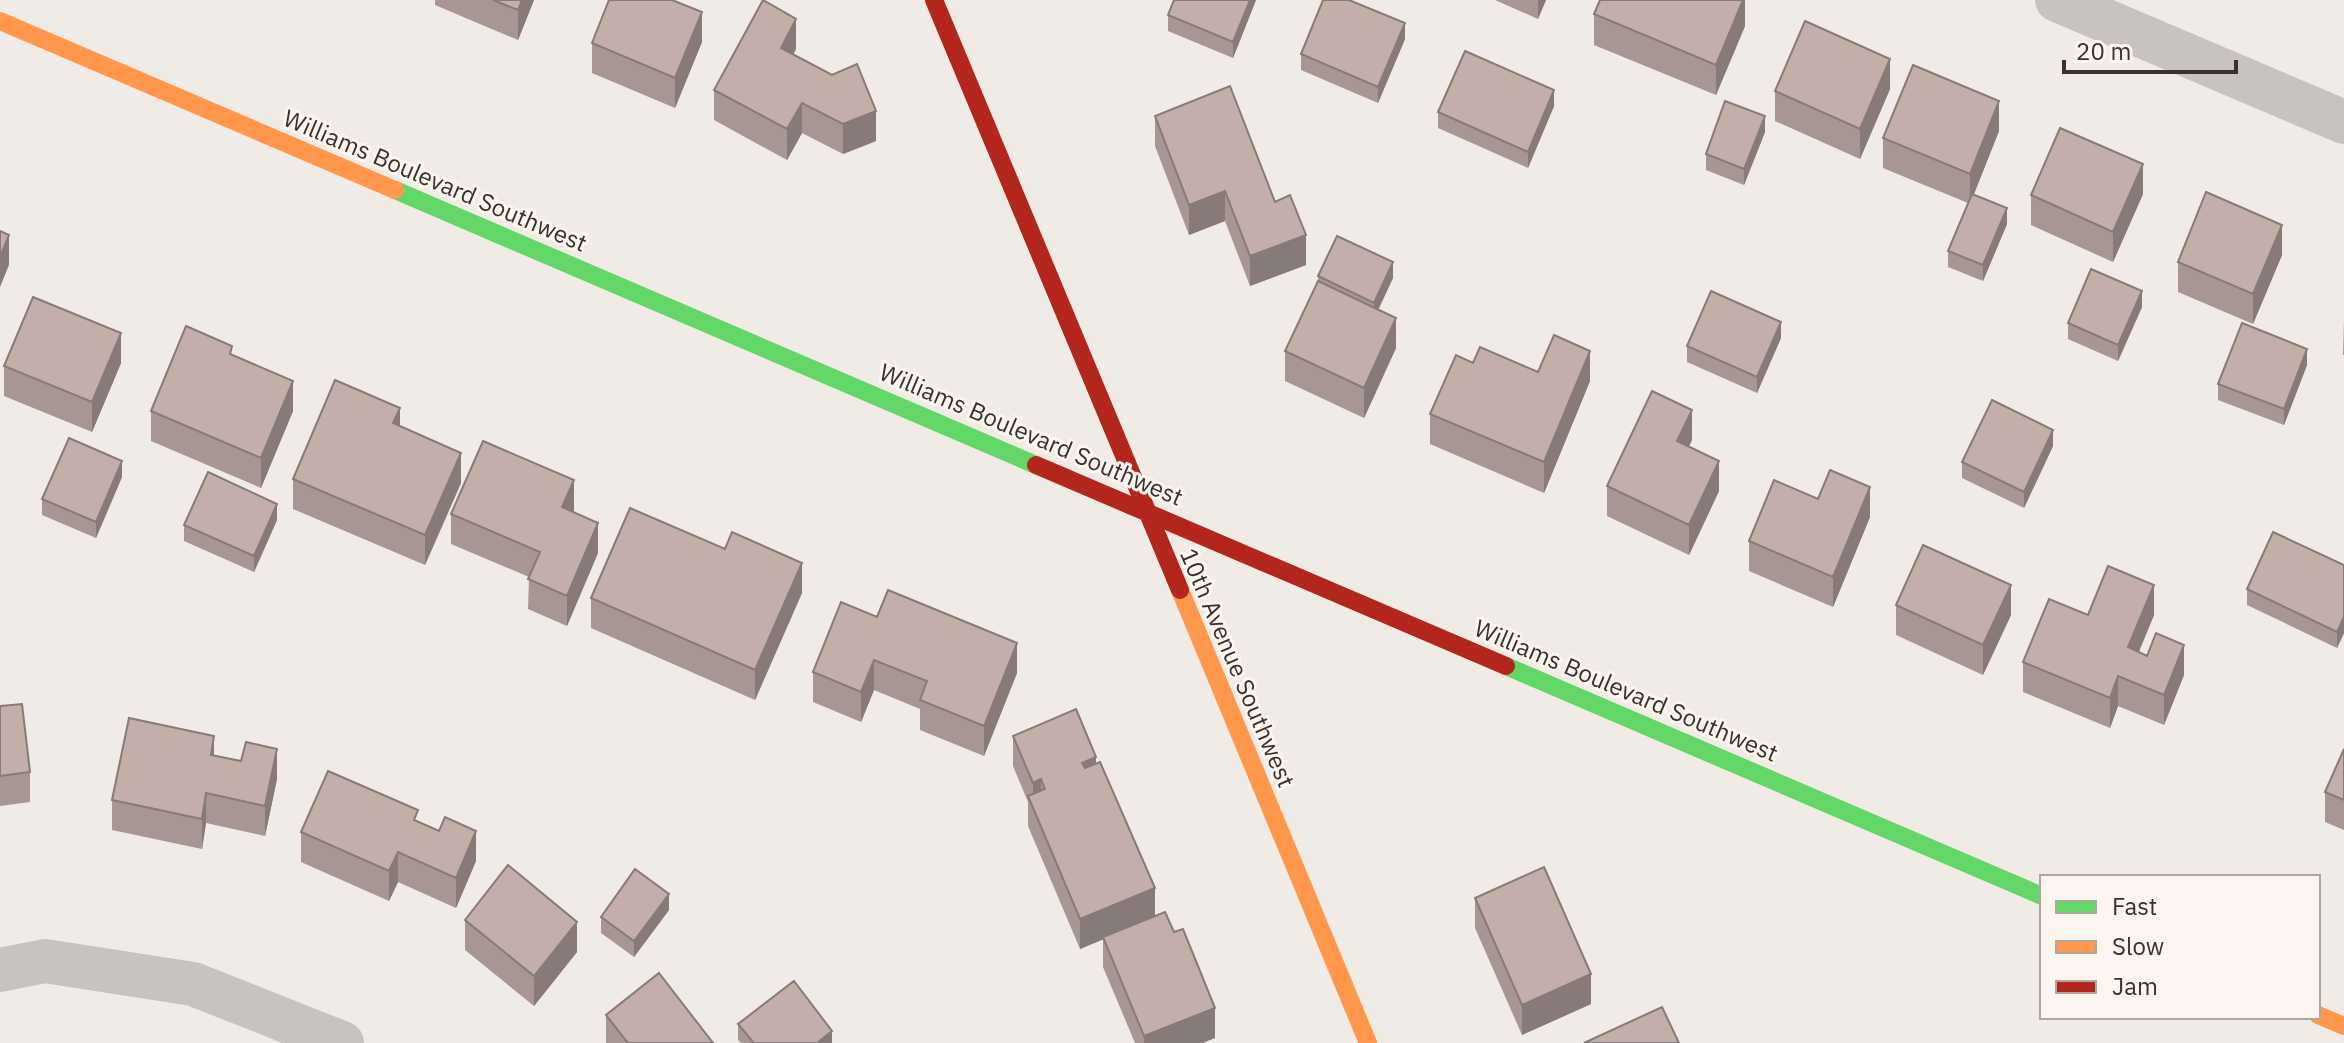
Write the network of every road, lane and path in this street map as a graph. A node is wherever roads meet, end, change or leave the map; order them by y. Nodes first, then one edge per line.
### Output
1 (934, 0) edge
2 (2057, 0) edge
3 (0, 21) edge
4 (2344, 122) edge
5 (1145, 511) junction
6 (2040, 895) edge
7 (0, 970) edge
8 (2320, 1016) edge
9 (2344, 1026) edge
10 (342, 1043) edge
11 (1368, 1043) edge

1 - 5 main road, 10th Avenue Southwest
2 - 4 street
3 - 5 main road, Williams Boulevard Southwest
5 - 6 main road, Williams Boulevard Southwest
5 - 11 main road, 10th Avenue Southwest
7 - 10 street
8 - 9 main road

